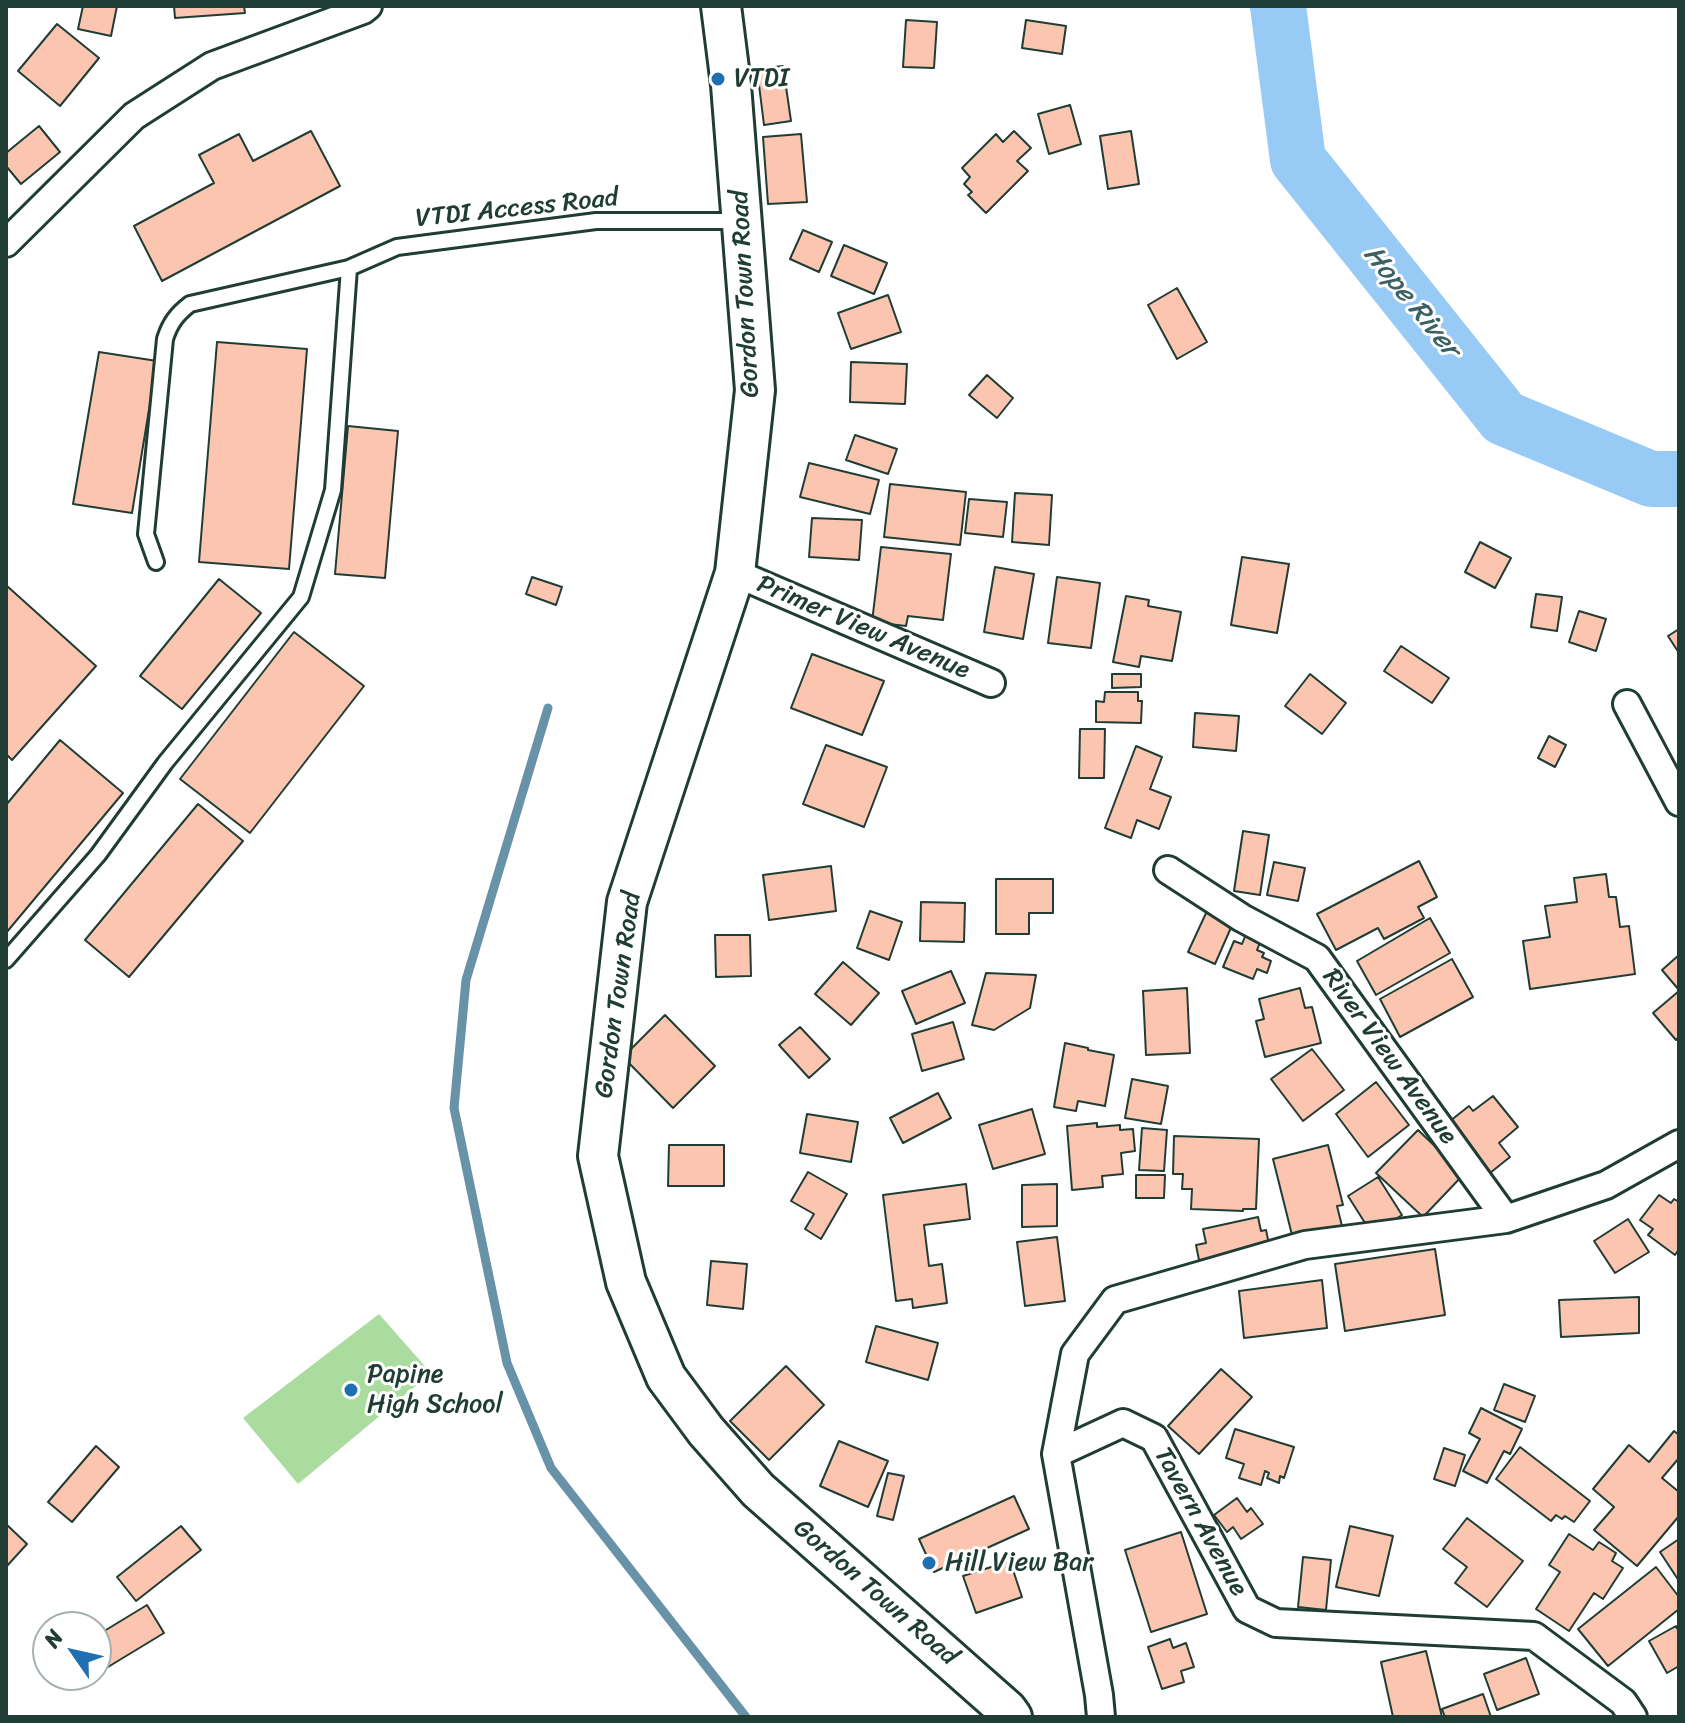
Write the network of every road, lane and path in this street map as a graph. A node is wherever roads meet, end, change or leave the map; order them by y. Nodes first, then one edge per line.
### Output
1 (368, 6) edge
2 (721, 6) edge
3 (743, 221) junction
4 (6, 243) edge
5 (349, 268) junction
6 (156, 562) dead end
7 (735, 573) junction
8 (991, 683) dead end
9 (1627, 704) dead end
10 (1679, 802) edge
11 (1168, 870) dead end
12 (6, 960) edge
13 (1679, 1144) edge
14 (1506, 1219) junction
15 (1056, 1454) junction
16 (1012, 1717) edge
17 (1101, 1717) edge
18 (1633, 1717) edge

1 - 4 street
2 - 3 main road, Gordon Town Road
3 - 5 lane, VTDI Access Road
3 - 7 main road, Gordon Town Road
5 - 6 lane, VTDI Access Road
5 - 12 lane
7 - 8 street, Primer View Avenue
7 - 16 main road, Gordon Town Road
9 - 10 street
11 - 14 street, River View Avenue
13 - 14 street
14 - 15 street
15 - 17 street
15 - 18 street, Tavern Avenue

